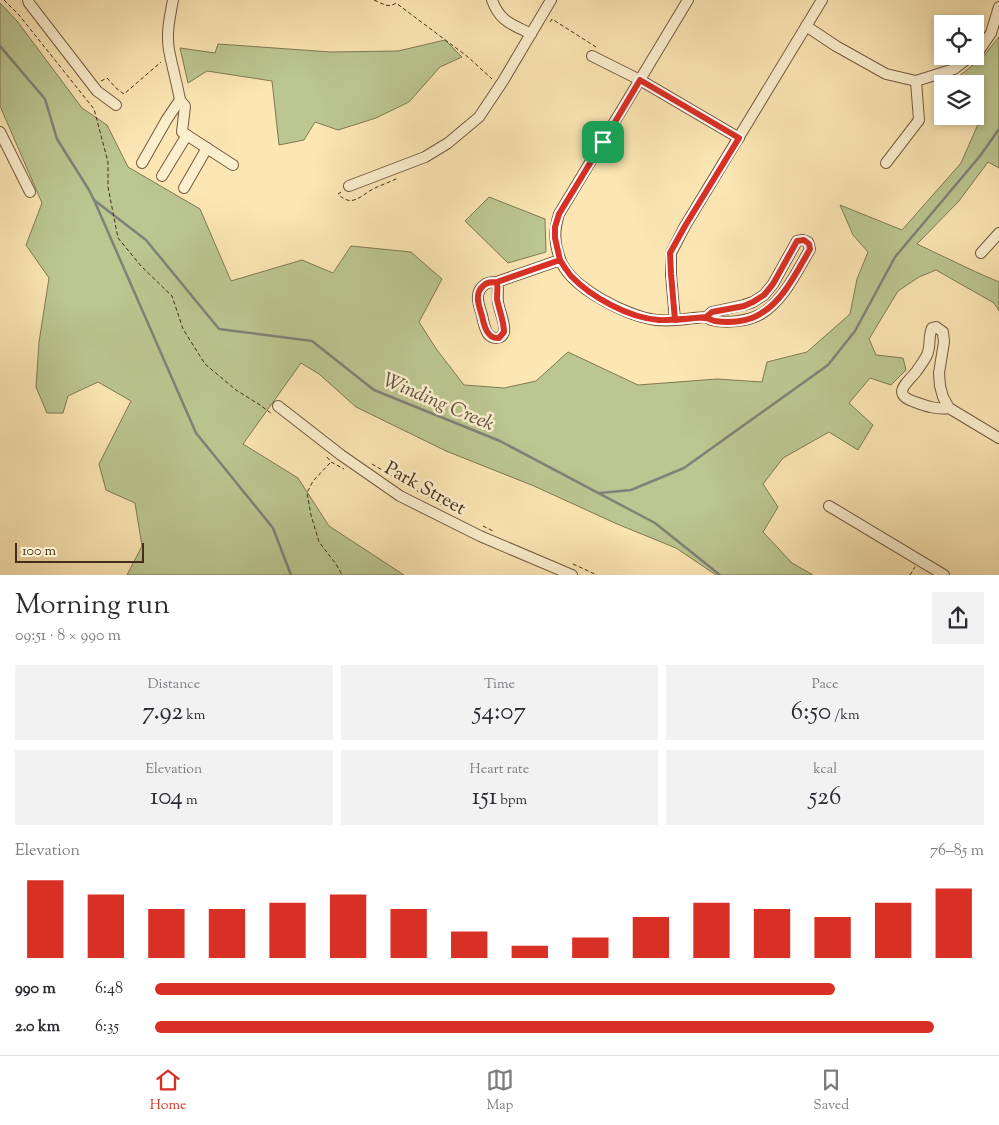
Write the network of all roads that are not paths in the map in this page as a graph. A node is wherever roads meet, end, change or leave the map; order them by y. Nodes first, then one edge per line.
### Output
1 (28, 0) edge
2 (173, 0) edge
3 (492, 0) edge
4 (551, 0) edge
5 (688, 0) edge
6 (822, 0) edge
7 (999, 7) edge
8 (806, 26) junction
9 (531, 34) junction
10 (984, 42) edge
11 (592, 56) dead end
12 (959, 65) edge
13 (640, 80) junction
14 (916, 81) junction
15 (180, 100) junction
16 (116, 105) dead end
17 (0, 132) edge
18 (187, 135) junction
19 (739, 138) junction
20 (207, 148) junction
21 (142, 163) dead end
22 (886, 163) dead end
23 (234, 165) dead end
24 (162, 176) dead end
25 (350, 186) dead end
26 (184, 188) dead end
27 (30, 192) dead end
28 (999, 233) edge
29 (981, 253) dead end
30 (560, 260) junction
31 (497, 282) junction
32 (706, 317) junction
33 (675, 320) junction
34 (949, 408) junction
35 (273, 409) road end
36 (999, 438) edge
37 (829, 506) dead end
38 (572, 575) edge
39 (944, 575) edge

1 - 16 street
2 - 15 street
3 - 9 street
4 - 9 street
5 - 13 street
6 - 8 street
7 - 10 street
8 - 14 street
8 - 19 street
9 - 25 street
11 - 13 street
12 - 14 street
13 - 19 street
13 - 30 street
14 - 22 street
15 - 18 street
15 - 21 street
17 - 27 street
18 - 20 street
18 - 24 street
19 - 33 street
20 - 23 street
20 - 26 street
28 - 29 street
30 - 31 street
30 - 33 street
31 - 31 street
32 - 32 street
32 - 33 street
34 - 34 street
34 - 36 street
35 - 38 street, Park Street
37 - 39 street

